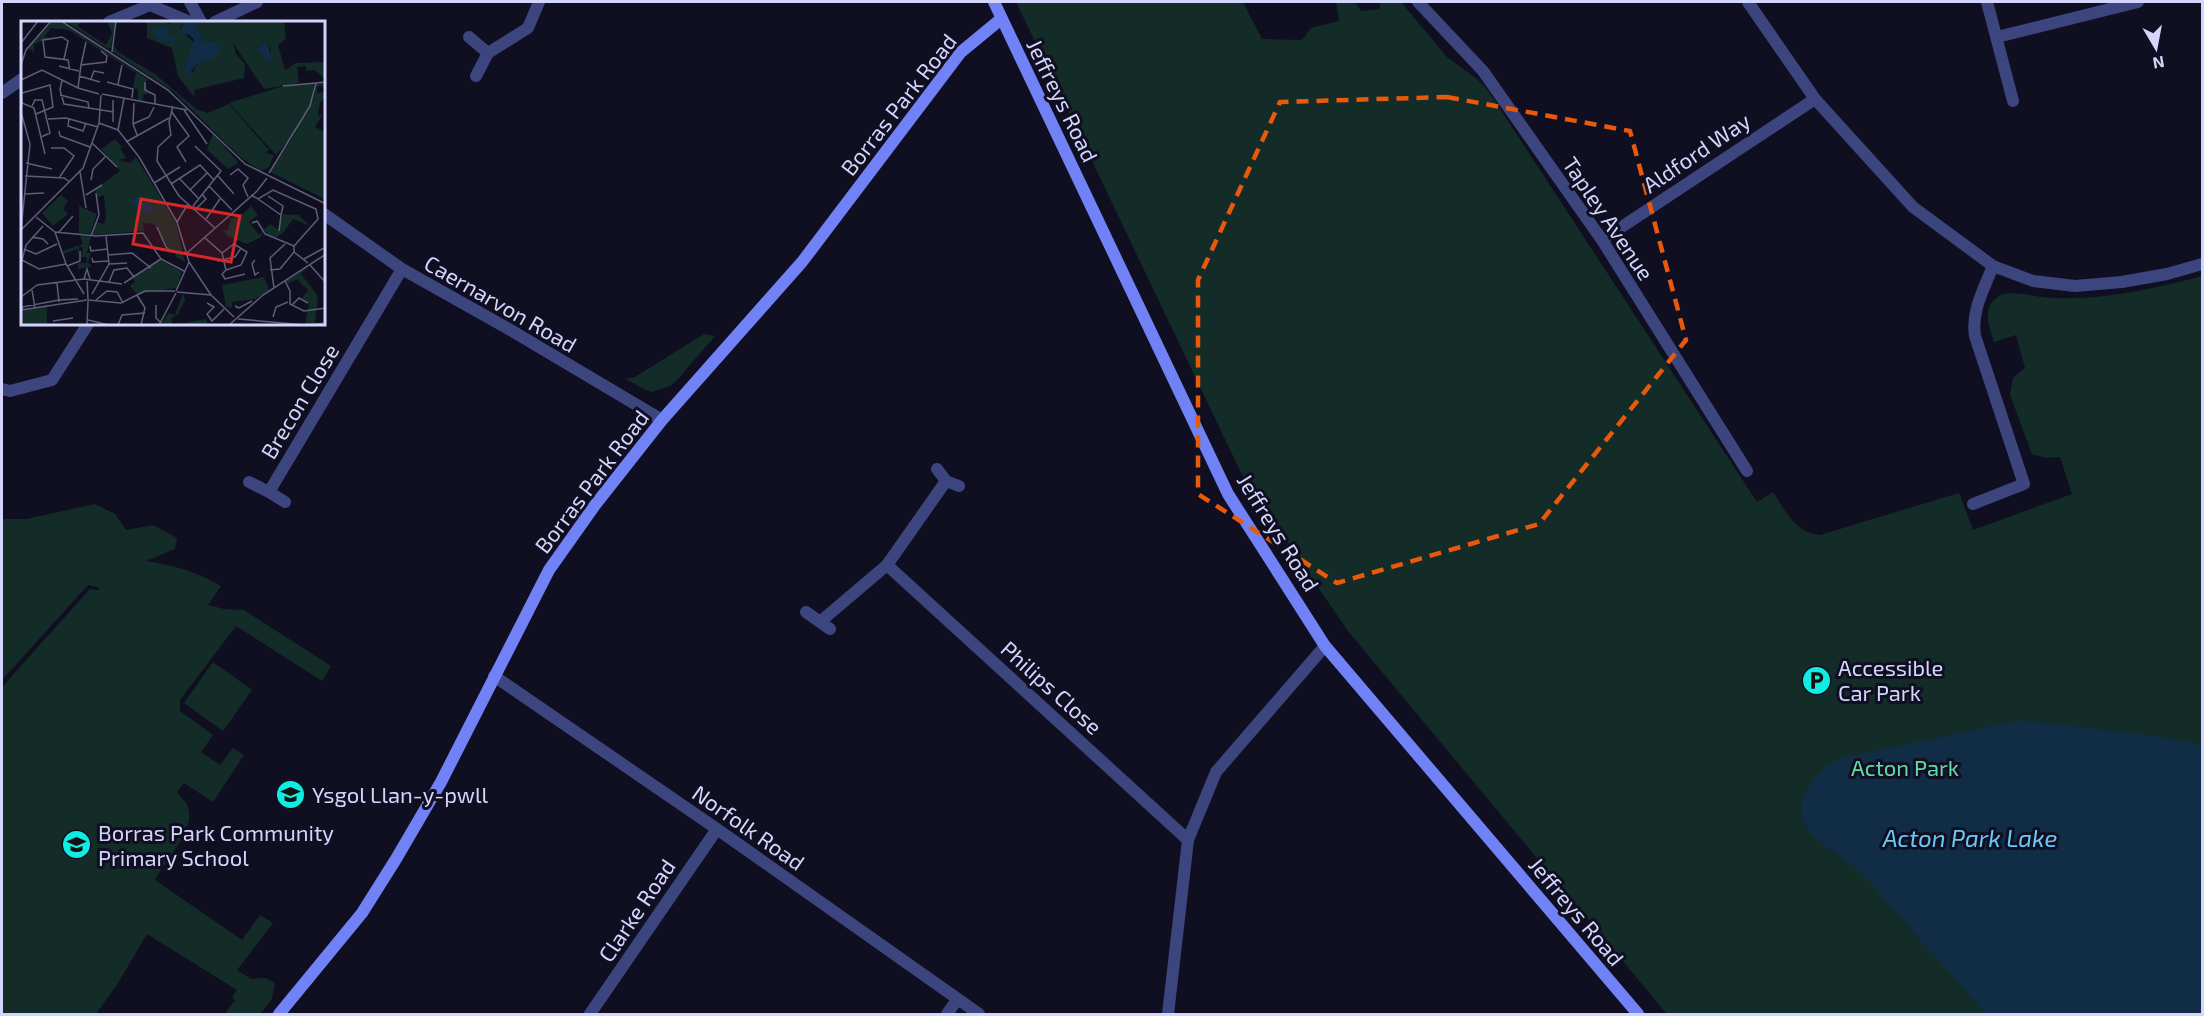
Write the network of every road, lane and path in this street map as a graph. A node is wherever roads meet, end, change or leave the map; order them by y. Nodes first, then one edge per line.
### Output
1 (190, 2) edge
2 (257, 2) edge
3 (539, 2) edge
4 (994, 2) edge
5 (1418, 2) edge
6 (1748, 2) edge
7 (1987, 2) edge
8 (2138, 2) edge
9 (2115, 4) edge
10 (1001, 19) junction
11 (111, 21) edge
12 (188, 21) edge
13 (200, 21) edge
14 (217, 21) edge
15 (469, 37) dead end
16 (1996, 37) junction
17 (488, 53) junction
18 (476, 76) dead end
19 (21, 80) edge
20 (2, 93) edge
21 (1815, 99) junction
22 (2013, 101) dead end
23 (326, 215) edge
24 (1602, 240) junction
25 (2202, 264) edge
26 (1993, 266) junction
27 (402, 269) junction
28 (87, 326) edge
29 (2, 389) edge
30 (662, 420) junction
31 (937, 469) dead end
32 (1747, 471) dead end
33 (946, 481) junction
34 (249, 482) dead end
35 (959, 486) dead end
36 (269, 492) junction
37 (285, 502) dead end
38 (1973, 504) dead end
39 (887, 565) junction
40 (806, 612) dead end
41 (1325, 646) junction
42 (494, 676) junction
43 (717, 829) junction
44 (1188, 840) junction
45 (957, 1000) junction
46 (279, 1014) edge
47 (590, 1014) edge
48 (947, 1014) edge
49 (979, 1014) edge
50 (1168, 1014) edge
51 (1638, 1014) edge

1 - 13 street
2 - 14 street
3 - 17 street
4 - 10 street, Jeffreys Road
5 - 24 street, Tapley Avenue
6 - 21 street
7 - 16 street
8 - 9 street
9 - 16 street
10 - 30 street, Borras Park Road
10 - 41 street, Jeffreys Road
11 - 12 street
15 - 17 street
16 - 22 street
17 - 18 street
19 - 20 street
21 - 24 street, Aldford Way
21 - 26 street
23 - 27 street, Caernarvon Road
24 - 32 street, Tapley Avenue
25 - 26 street
26 - 38 street
27 - 30 street, Caernarvon Road
27 - 36 street, Brecon Close
28 - 29 street
30 - 42 street, Borras Park Road
31 - 33 street
33 - 35 street
33 - 39 street
34 - 36 street, Brecon Close
36 - 37 street, Brecon Close
39 - 40 street
39 - 44 street, Philips Close
41 - 44 street
41 - 51 street, Jeffreys Road
42 - 43 street, Norfolk Road
42 - 46 street, Borras Park Road
43 - 45 street, Norfolk Road
43 - 47 street, Clarke Road
44 - 50 street
45 - 48 street
45 - 49 street, Norfolk Road

